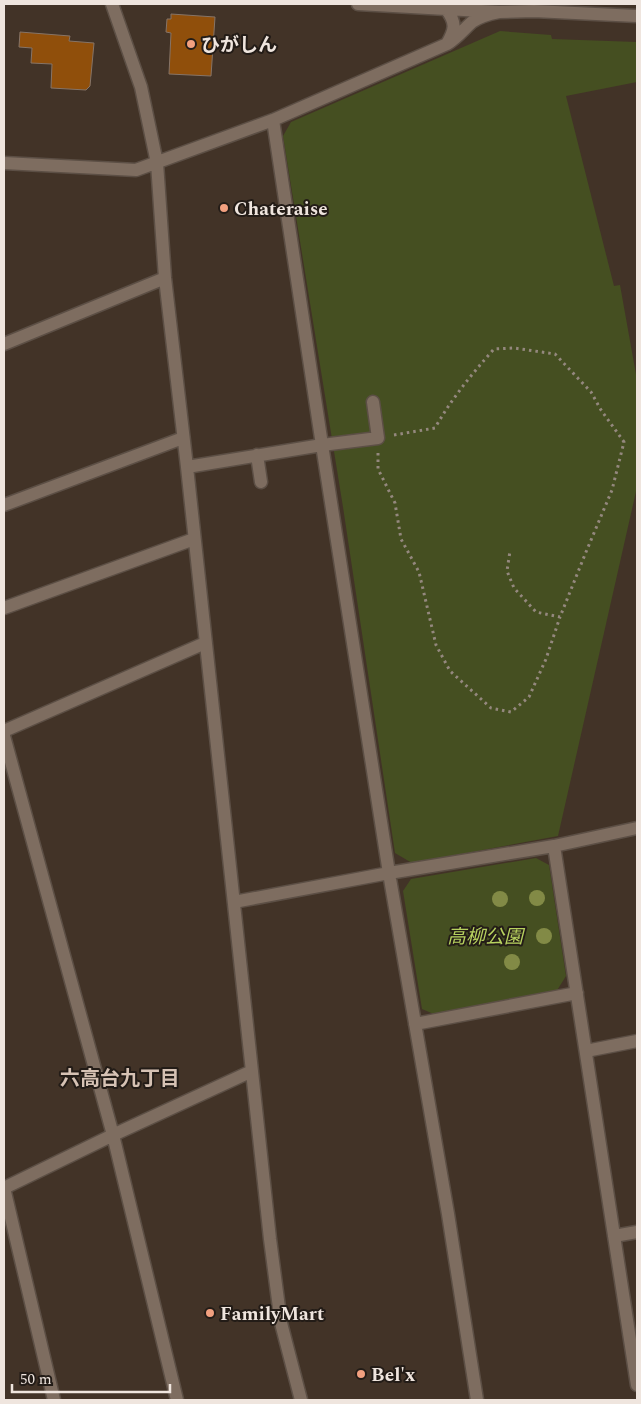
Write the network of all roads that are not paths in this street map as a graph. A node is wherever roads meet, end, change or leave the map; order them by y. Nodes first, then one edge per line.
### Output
1 (112, 4) edge
2 (358, 4) edge
3 (519, 4) edge
4 (535, 7) edge
5 (446, 9) junction
6 (498, 12) junction
7 (637, 16) edge
8 (447, 44) junction
9 (273, 120) junction
10 (4, 163) edge
11 (157, 163) junction
12 (164, 278) junction
13 (4, 344) edge
14 (373, 402) dead end
15 (183, 438) junction
16 (322, 445) junction
17 (258, 455) junction
18 (187, 467) junction
19 (261, 482) dead end
20 (4, 506) edge
21 (194, 539) junction
22 (4, 608) edge
23 (205, 643) junction
24 (4, 731) edge
25 (4, 736) edge
26 (637, 828) edge
27 (554, 846) junction
28 (389, 873) junction
29 (234, 902) junction
30 (577, 993) junction
31 (415, 1024) junction
32 (637, 1041) edge
33 (586, 1051) junction
34 (252, 1071) junction
35 (113, 1135) junction
36 (4, 1188) edge
37 (637, 1232) edge
38 (614, 1236) junction
39 (637, 1386) edge
40 (54, 1400) edge
41 (177, 1400) edge
42 (301, 1400) edge
43 (477, 1400) edge

1 - 11 street
2 - 5 street
3 - 4 street
4 - 6 street
4 - 7 street
5 - 6 street
5 - 8 street
6 - 8 street
8 - 9 street
9 - 11 street
9 - 16 street
10 - 11 street
11 - 12 street
12 - 13 street
12 - 15 street
14 - 16 street
15 - 18 street
15 - 20 street
16 - 17 street
16 - 28 street
17 - 18 street
17 - 19 street
18 - 21 street
21 - 22 street
21 - 23 street
23 - 24 street
23 - 29 street
25 - 35 street
26 - 27 street
27 - 28 street
27 - 30 street
28 - 29 street
28 - 31 street
29 - 34 street
30 - 31 street
30 - 33 street
31 - 43 street
32 - 33 street
33 - 38 street
34 - 35 street
34 - 42 street
35 - 36 street
35 - 41 street
36 - 40 street
37 - 38 street
38 - 39 street

